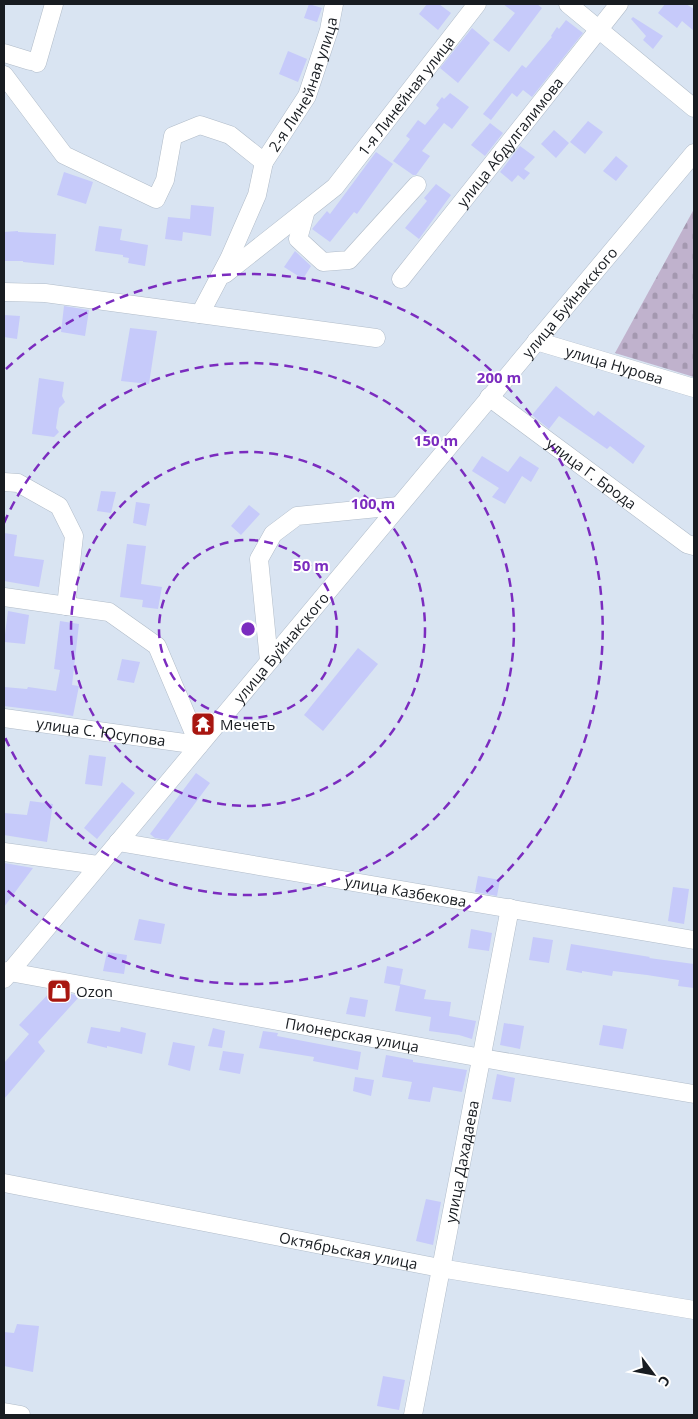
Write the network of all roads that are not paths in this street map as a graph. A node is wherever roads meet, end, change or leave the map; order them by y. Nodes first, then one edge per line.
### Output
1 (54, 4) edge
2 (334, 4) edge
3 (477, 4) edge
4 (568, 4) edge
5 (619, 4) edge
6 (599, 29) junction
7 (4, 53) edge
8 (4, 74) edge
9 (694, 108) edge
10 (694, 153) edge
11 (264, 162) junction
12 (417, 185) dead end
13 (306, 210) junction
14 (219, 278) junction
15 (401, 279) dead end
16 (4, 292) edge
17 (200, 314) junction
18 (376, 338) dead end
19 (536, 341) junction
20 (694, 388) edge
21 (489, 397) junction
22 (4, 482) edge
23 (398, 506) junction
24 (694, 546) edge
25 (4, 597) edge
26 (66, 606) junction
27 (269, 661) junction
28 (4, 718) edge
29 (199, 745) junction
30 (118, 842) junction
31 (4, 852) edge
32 (98, 865) junction
33 (510, 908) junction
34 (694, 940) edge
35 (6, 974) edge
36 (482, 1058) junction
37 (694, 1094) edge
38 (4, 1183) edge
39 (440, 1268) junction
40 (694, 1310) edge
41 (4, 1412) edge
42 (21, 1415) edge
43 (413, 1415) edge

1 - 7 street
2 - 11 street, 2-я Линейная улица
3 - 13 street, 1-я Линейная улица
4 - 6 street
5 - 6 street, улица Абдулгалимова
6 - 9 street
6 - 15 street, улица Абдулгалимова
8 - 11 street
10 - 19 street, улица Буйнакского
11 - 14 street
12 - 13 street
13 - 14 street, 1-я Линейная улица
14 - 17 street
16 - 17 street
17 - 18 street
19 - 20 street, улица Нурова
19 - 21 street, улица Буйнакского
21 - 23 street, улица Буйнакского
21 - 24 street, улица Г. Брода
22 - 26 street
23 - 27 street, улица Буйнакского
23 - 27 street
25 - 26 street
26 - 29 street
27 - 29 street, улица Буйнакского
28 - 29 street, улица С. Юсупова
29 - 30 street, улица Буйнакского
30 - 32 street, улица Буйнакского
30 - 33 street, улица Казбекова
31 - 32 street
32 - 35 street, улица Буйнакского
33 - 34 street, улица Казбекова
33 - 36 street, улица Дахадаева
35 - 36 street, Пионерская улица
36 - 37 street, Пионерская улица
36 - 39 street, улица Дахадаева
38 - 39 street, Октябрьская улица
39 - 40 street, Октябрьская улица
39 - 43 street, улица Дахадаева
41 - 42 street

